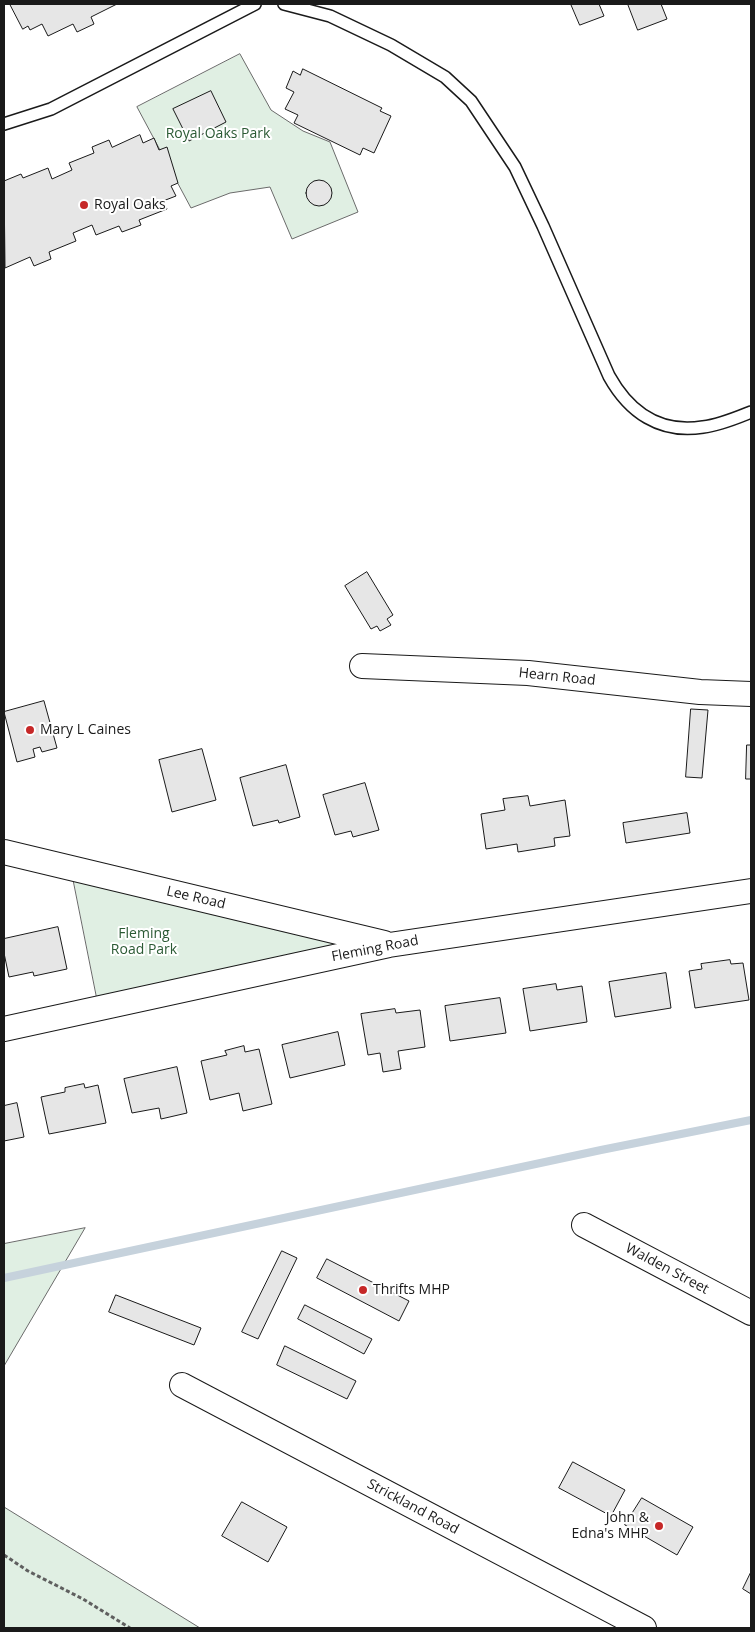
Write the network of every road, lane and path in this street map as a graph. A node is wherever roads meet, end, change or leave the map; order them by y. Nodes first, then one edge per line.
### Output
1 (255, 4) edge
2 (284, 4) edge
3 (4, 124) edge
4 (751, 412) edge
5 (362, 666) dead end
6 (751, 694) edge
7 (4, 852) edge
8 (751, 890) edge
9 (389, 944) junction
10 (4, 1029) edge
11 (584, 1225) dead end
12 (751, 1313) edge
13 (182, 1385) dead end
14 (4, 1555) edge
15 (130, 1628) edge
16 (644, 1628) edge

1 - 3 lane
2 - 4 lane
5 - 6 street, Hearn Road
7 - 9 street, Lee Road
8 - 9 street, Fleming Road
9 - 10 street, Fleming Road
11 - 12 street, Walden Street
13 - 16 street, Strickland Road
14 - 15 path

